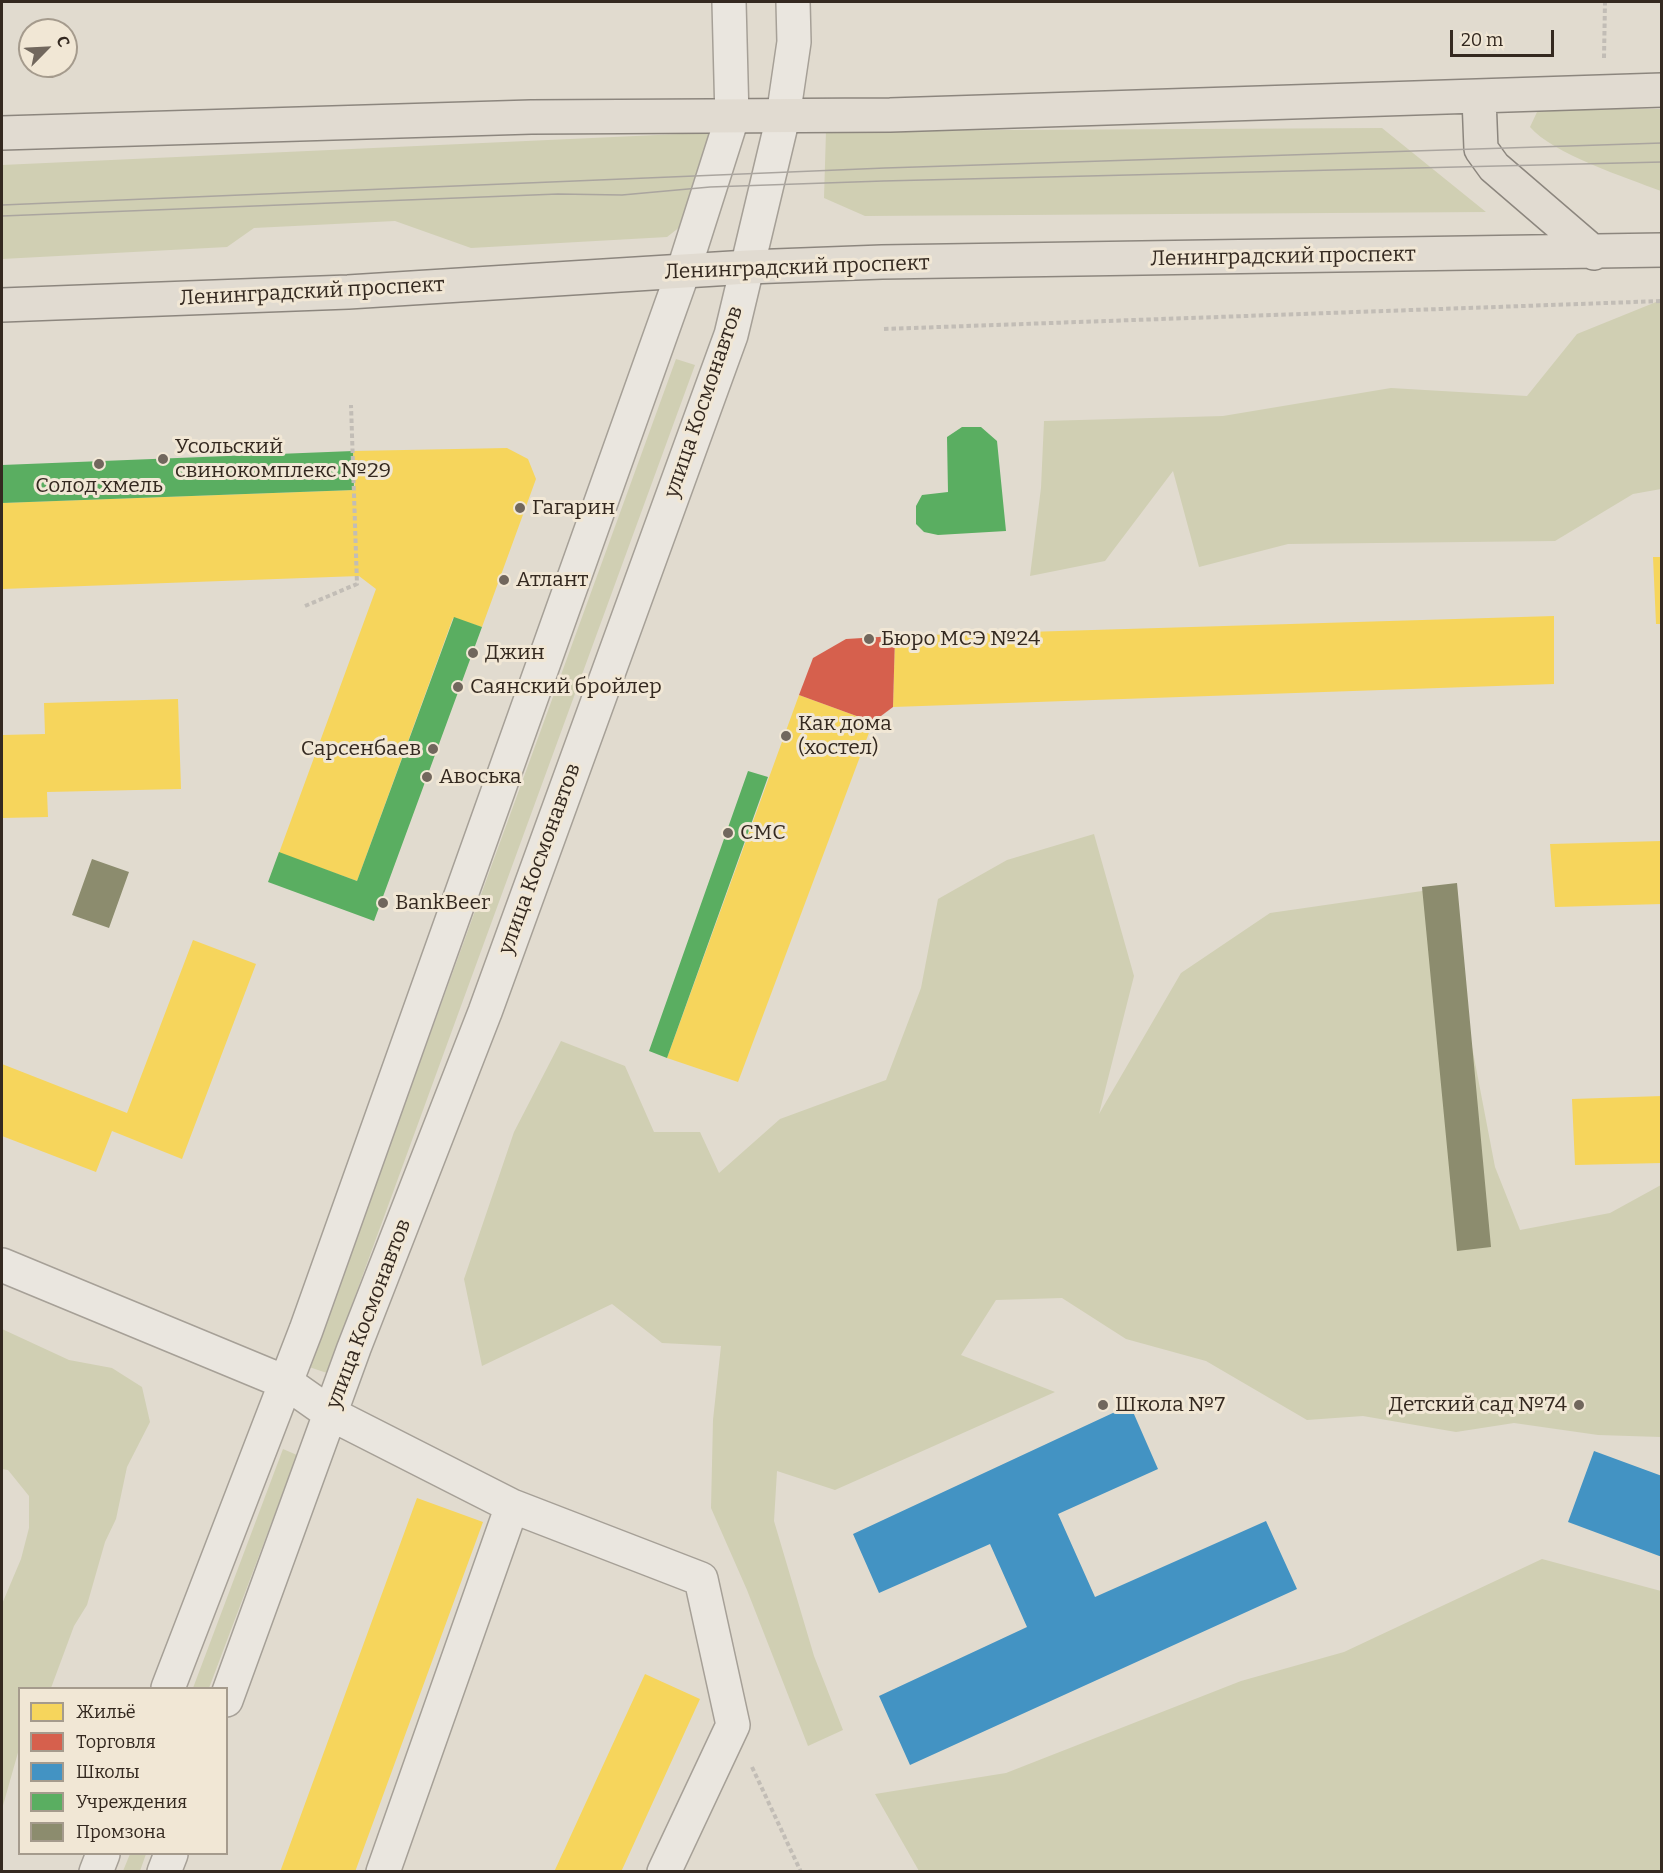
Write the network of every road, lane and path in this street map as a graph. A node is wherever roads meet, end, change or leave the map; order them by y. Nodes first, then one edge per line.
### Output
1 (729, 2) edge
2 (794, 2) edge
3 (1605, 2) edge
4 (1604, 63) dead end
5 (1662, 90) edge
6 (1479, 98) junction
7 (783, 117) junction
8 (732, 118) junction
9 (2, 134) edge
10 (1662, 250) edge
11 (1594, 253) junction
12 (748, 267) junction
13 (683, 272) junction
14 (1662, 301) edge
15 (2, 305) edge
16 (884, 329) dead end
17 (351, 405) dead end
18 (305, 606) dead end
19 (2, 1265) edge
20 (287, 1383) junction
21 (331, 1414) junction
22 (512, 1506) junction
23 (169, 1687) edge
24 (228, 1695) edge
25 (733, 1725) junction
26 (103, 1855) edge
27 (171, 1855) edge
28 (96, 1872) edge
29 (164, 1872) edge
30 (383, 1872) edge
31 (664, 1872) edge
32 (801, 1872) edge

1 - 8 street
2 - 7 street, улица Космонавтов
3 - 4 path
5 - 6 main road
6 - 7 main road
6 - 11 main road
7 - 8 main road
7 - 12 street, улица Космонавтов
8 - 9 main road
8 - 13 street
10 - 11 main road, Ленинградский проспект
11 - 12 main road, Ленинградский проспект
12 - 13 main road, Ленинградский проспект
12 - 21 street, улица Космонавтов
13 - 15 main road, Ленинградский проспект
13 - 20 street
14 - 16 path
17 - 18 path
19 - 20 street
20 - 21 street
20 - 23 street
21 - 22 street
21 - 24 street, улица Космонавтов
22 - 25 street
22 - 30 street
25 - 31 street
25 - 32 path
26 - 28 street
27 - 29 street

